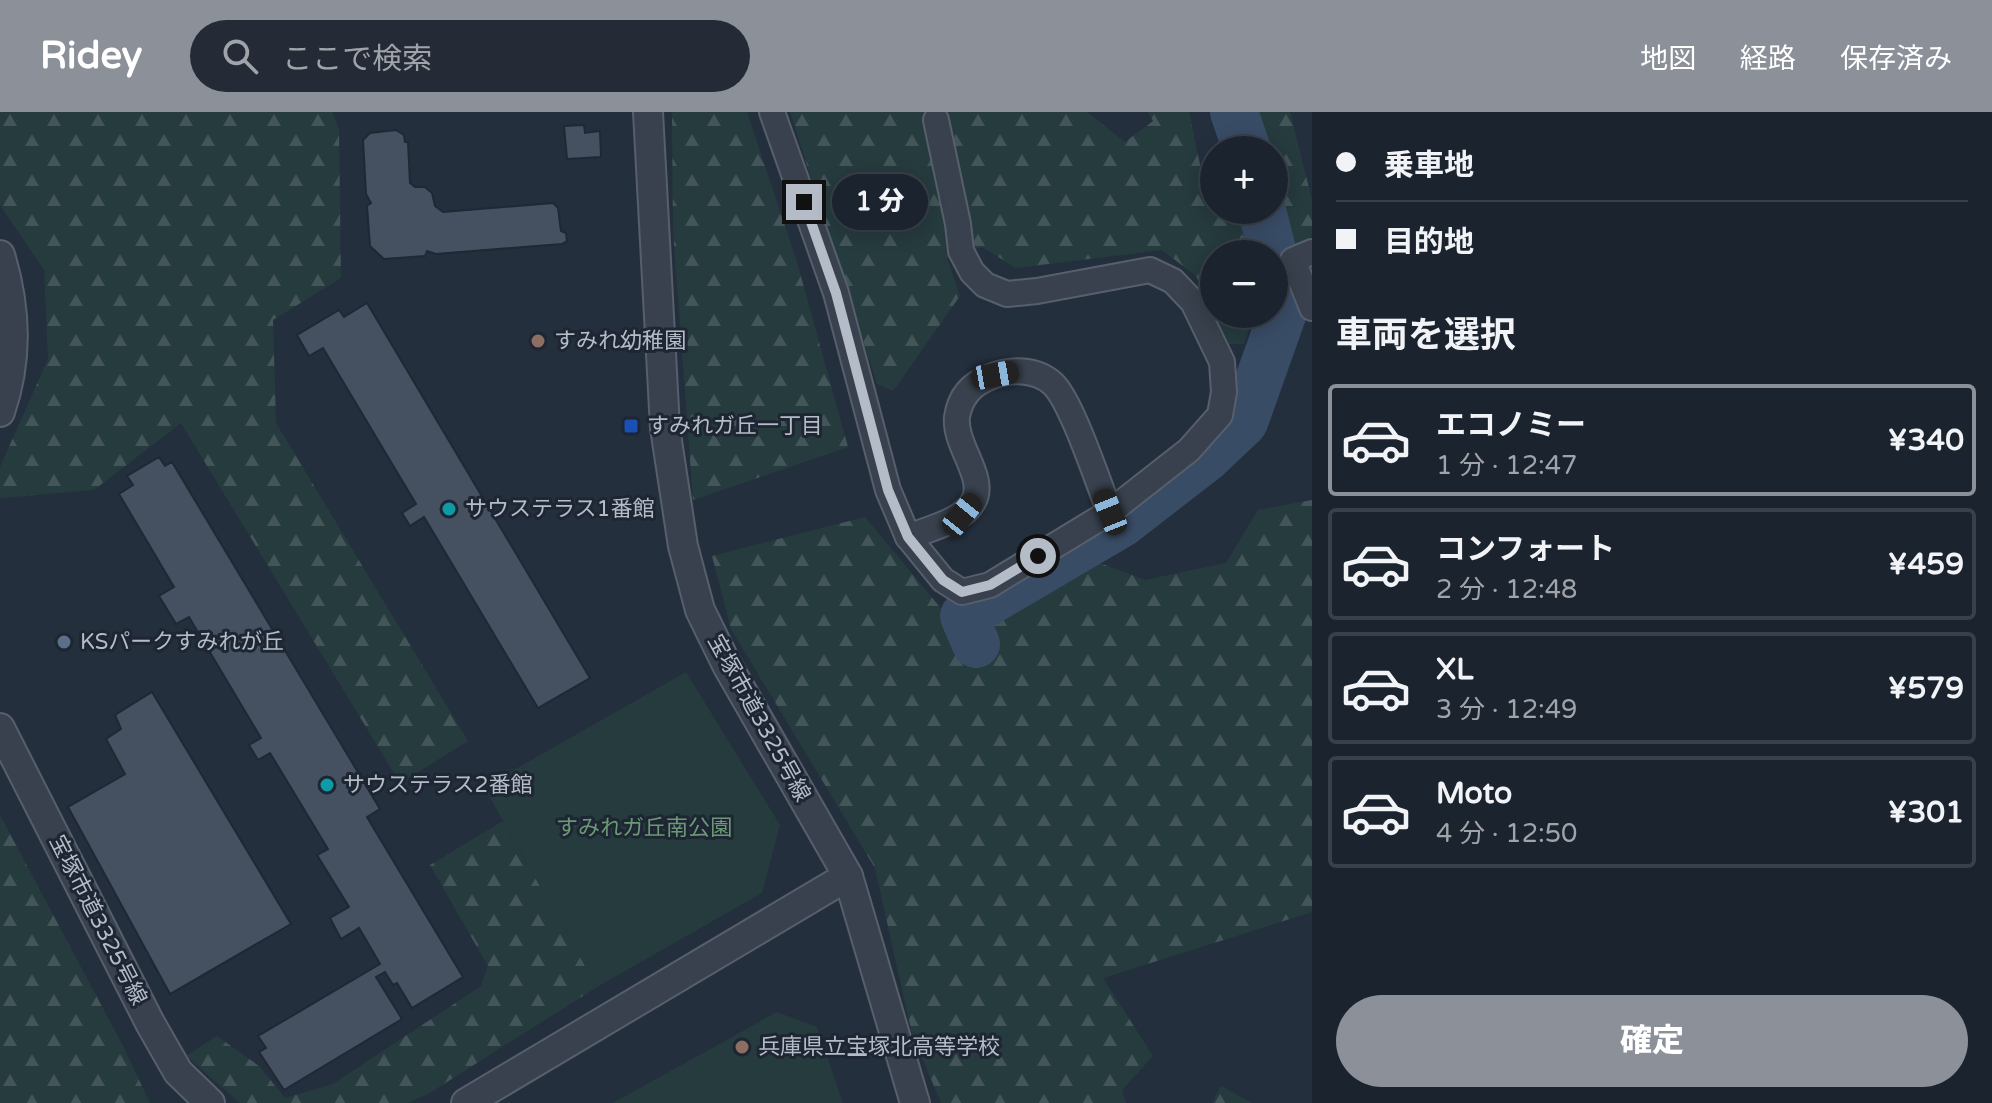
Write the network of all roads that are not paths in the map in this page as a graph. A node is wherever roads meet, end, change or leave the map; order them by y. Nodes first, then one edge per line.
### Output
1 (648, 112) edge
2 (772, 112) edge
3 (936, 120) dead end
4 (1312, 252) edge
5 (0, 255) edge
6 (1312, 308) edge
7 (0, 412) edge
8 (1110, 512) junction
9 (908, 537) junction
10 (0, 728) edge
11 (848, 876) junction
12 (210, 1103) edge
13 (466, 1103) edge
14 (915, 1103) edge

1 - 11 street, 宝塚市道3325号線
2 - 9 street
3 - 8 street
4 - 6 street
5 - 7 street
8 - 9 street
8 - 9 street
10 - 12 street, 宝塚市道3325号線
11 - 13 street
11 - 14 street, 宝塚市道3325号線

